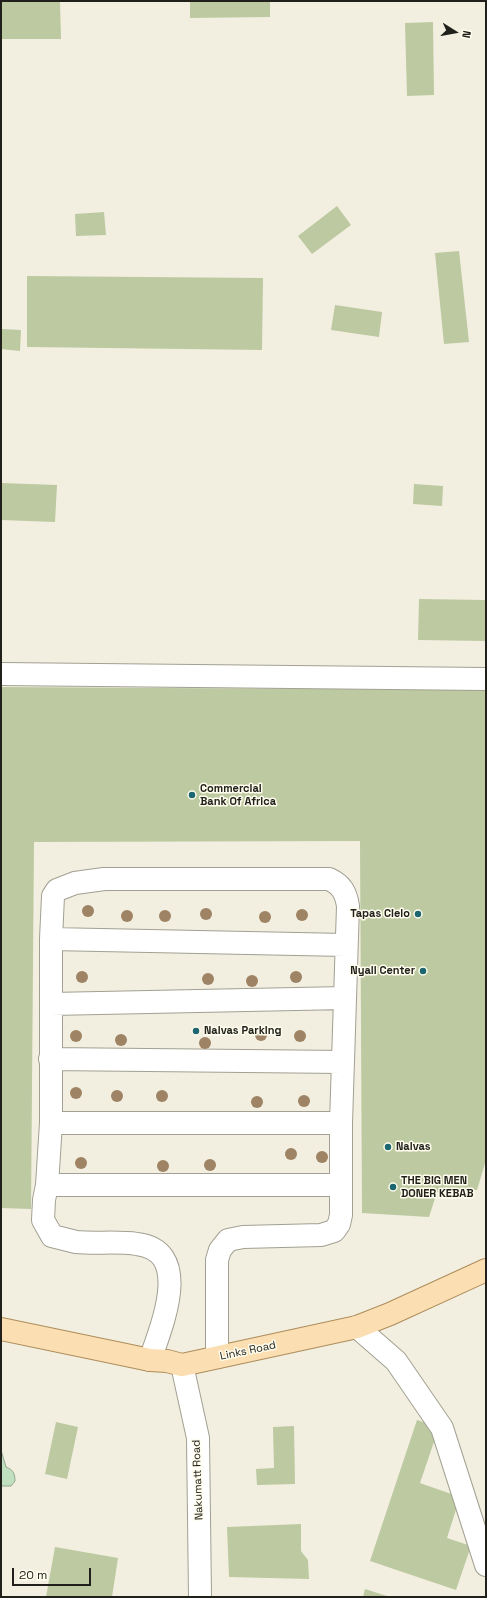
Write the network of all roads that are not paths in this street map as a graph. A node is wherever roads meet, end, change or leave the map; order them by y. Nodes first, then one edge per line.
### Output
1 (1, 674) edge
2 (486, 679) edge
3 (51, 939) junction
4 (346, 945) junction
5 (345, 998) junction
6 (51, 1004) junction
7 (50, 1059) junction
8 (343, 1062) junction
9 (51, 1123) junction
10 (341, 1123) junction
11 (47, 1184) junction
12 (340, 1185) junction
13 (486, 1270) edge
14 (357, 1327) junction
15 (1, 1329) edge
16 (217, 1357) junction
17 (150, 1360) junction
18 (182, 1365) junction
19 (486, 1565) edge
20 (200, 1597) edge

1 - 2 street
3 - 4 street
3 - 4 street
3 - 6 street
4 - 5 street
5 - 6 street
5 - 8 street
6 - 7 street
7 - 8 street
7 - 9 street
8 - 10 street
9 - 10 street
9 - 11 street
10 - 12 street
11 - 12 street
11 - 17 street
12 - 16 street
13 - 14 main road, Links Road
14 - 16 main road, Links Road
14 - 19 street
15 - 17 main road, Links Road
16 - 18 main road, Links Road
17 - 18 main road, Links Road
18 - 20 street, Nakumatt Road

